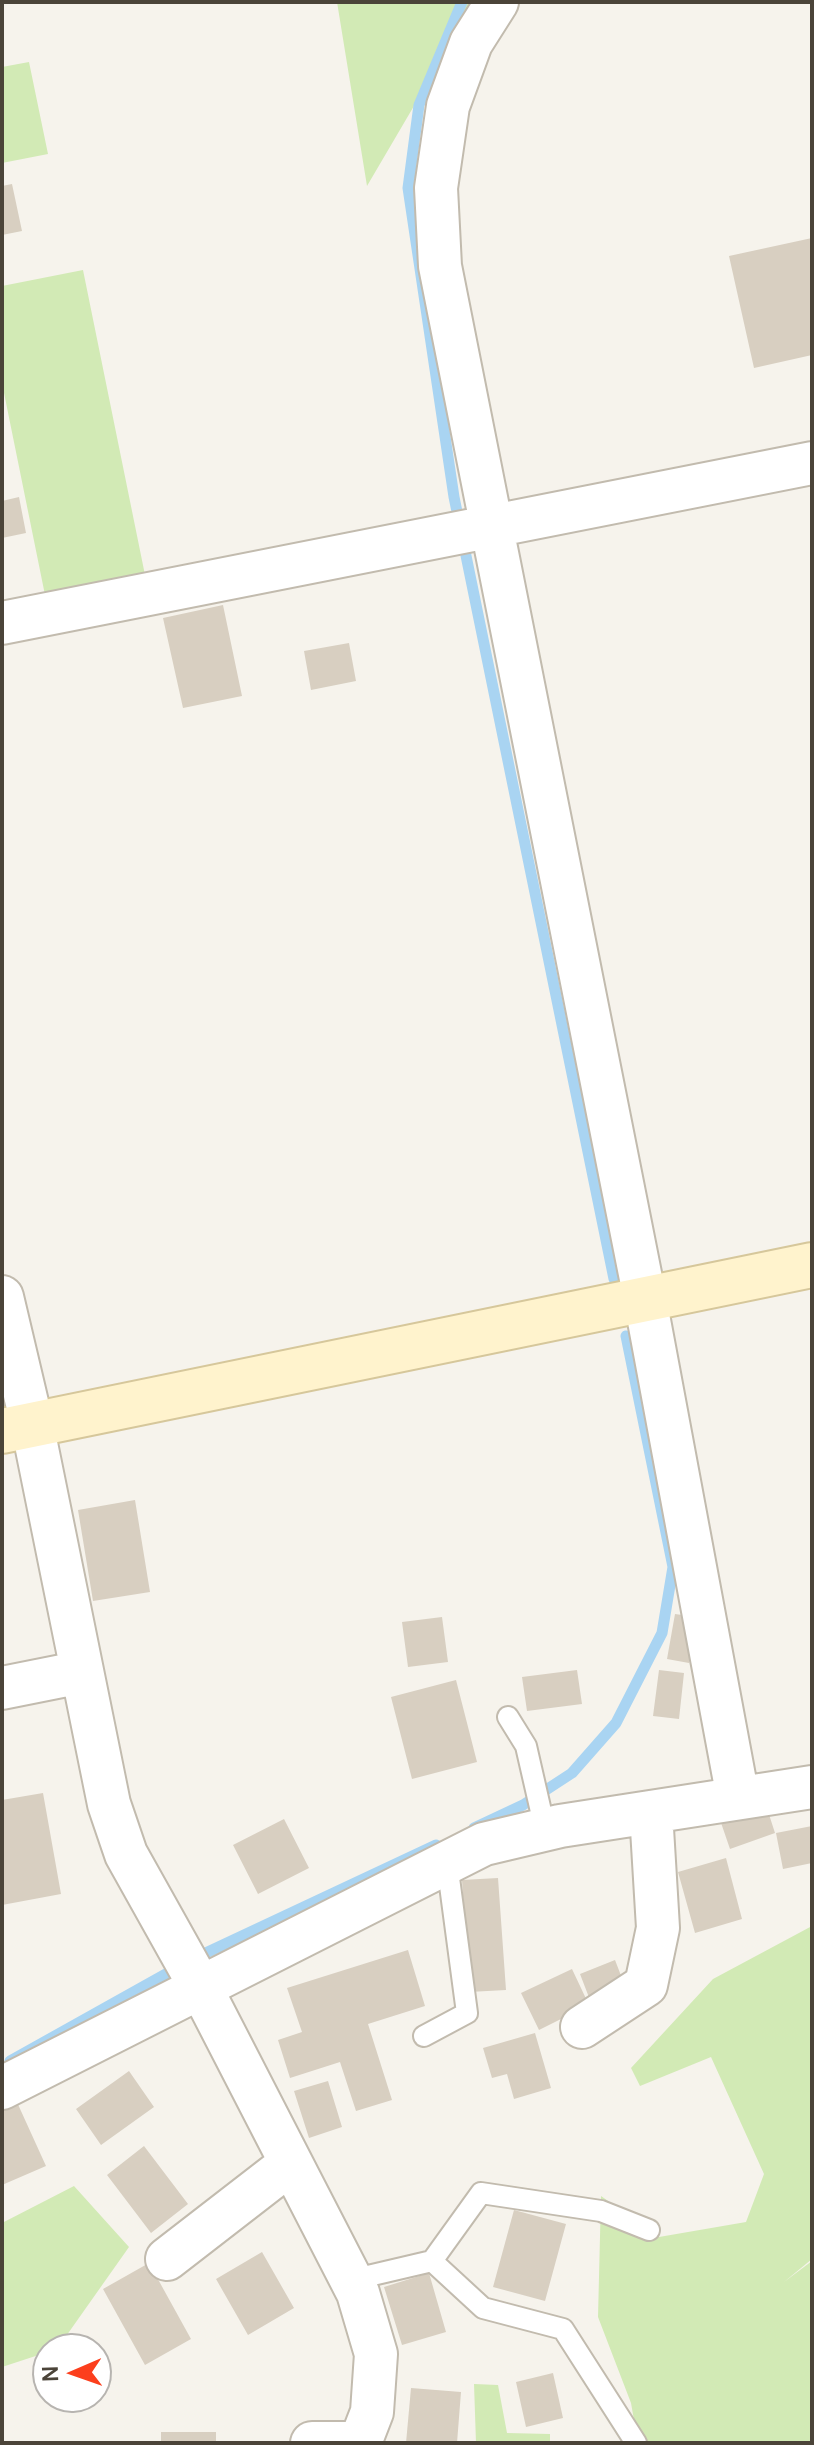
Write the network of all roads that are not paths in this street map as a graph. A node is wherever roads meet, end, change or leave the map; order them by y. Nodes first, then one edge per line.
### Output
1 (497, 2) edge
2 (812, 463) edge
3 (467, 534) junction
4 (2, 623) edge
5 (812, 1265) edge
6 (2, 1297) edge
7 (645, 1299) junction
8 (17, 1428) edge
9 (82, 1672) junction
10 (2, 1688) edge
11 (508, 1717) dead end
12 (812, 1787) edge
13 (738, 1798) junction
14 (651, 1812) junction
15 (543, 1822) junction
16 (447, 1863) junction
17 (202, 1990) junction
18 (582, 2027) dead end
19 (424, 2036) dead end
20 (2, 2088) edge
21 (291, 2163) junction
22 (649, 2230) dead end
23 (167, 2259) dead end
24 (432, 2261) junction
25 (351, 2280) junction
26 (361, 2442) edge
27 (312, 2443) edge
28 (636, 2443) edge

1 - 3 street
2 - 3 street
3 - 4 street
3 - 7 street
5 - 7 street
6 - 8 street
7 - 8 street
7 - 13 street
8 - 9 street
9 - 10 street
9 - 17 street
11 - 15 lane
12 - 13 street
13 - 14 street
14 - 15 street
14 - 18 street
15 - 16 street
16 - 17 street
16 - 19 lane
17 - 20 street
17 - 21 street
21 - 23 street
21 - 25 street
22 - 24 lane
24 - 25 lane
24 - 28 lane
25 - 26 street
26 - 27 street

